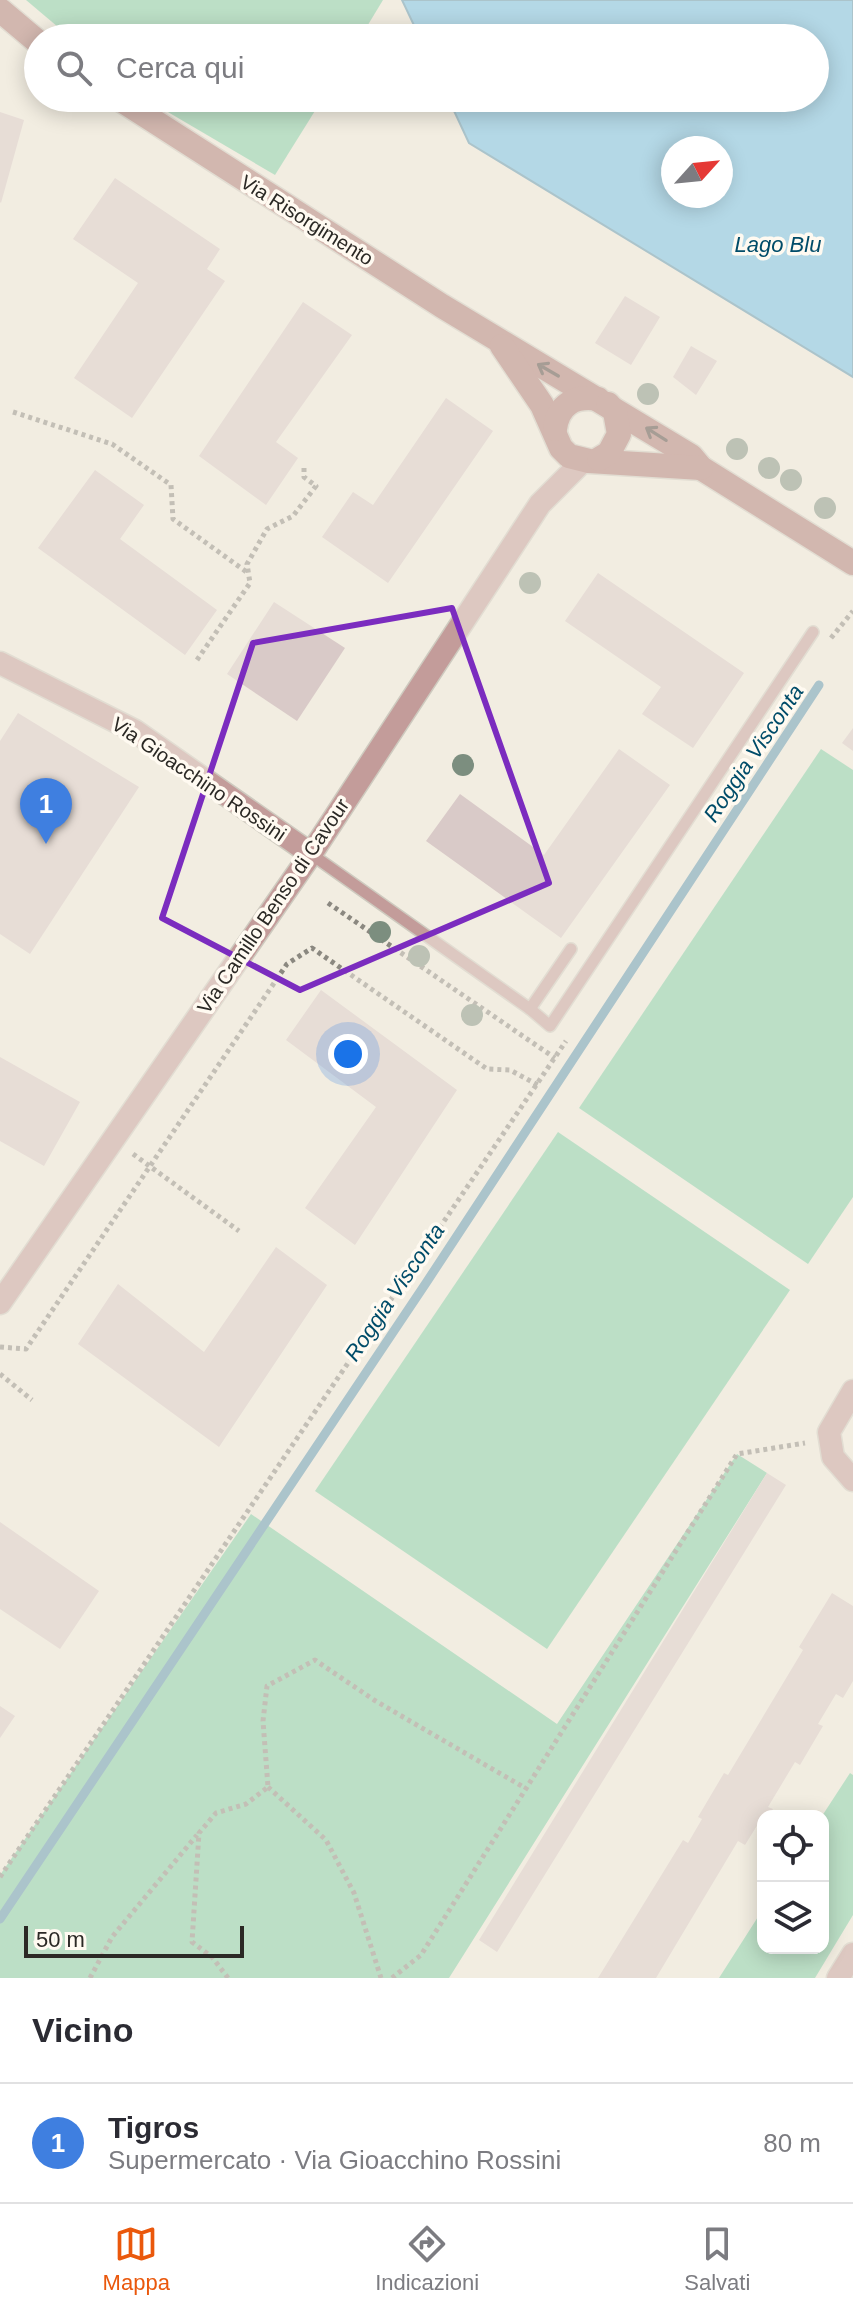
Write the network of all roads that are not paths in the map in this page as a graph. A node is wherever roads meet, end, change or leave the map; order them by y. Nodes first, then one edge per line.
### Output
1 (0, 10) edge
2 (24, 30) edge
3 (140, 112) edge
4 (498, 340) junction
5 (603, 402) junction
6 (558, 439) junction
7 (591, 460) junction
8 (701, 468) junction
9 (540, 504) junction
10 (853, 563) edge
11 (813, 632) dead end
12 (0, 663) edge
13 (311, 854) junction
14 (571, 949) dead end
15 (530, 1009) junction
16 (0, 1303) edge
17 (853, 1391) edge
18 (853, 1480) edge
19 (853, 1954) edge
20 (838, 1978) edge

1 - 2 street
3 - 4 street, Via Risorgimento
5 -> 4 street, Via Risorgimento
4 - 6 street, Via Risorgimento
5 - 6 street
5 - 7 street
8 -> 5 street, Via Risorgimento
6 - 7 street, Via Risorgimento
6 - 9 street, Via Camillo Benso di Cavour
7 - 8 street, Via Risorgimento
7 - 9 street, Via Camillo Benso di Cavour
8 - 10 street, Via Risorgimento
9 - 13 street, Via Camillo Benso di Cavour
11 - 15 lane
12 - 13 street, Via Gioacchino Rossini
13 - 15 lane
13 - 16 street, Via Camillo Benso di Cavour
14 - 15 lane
17 - 18 street
19 - 20 street

